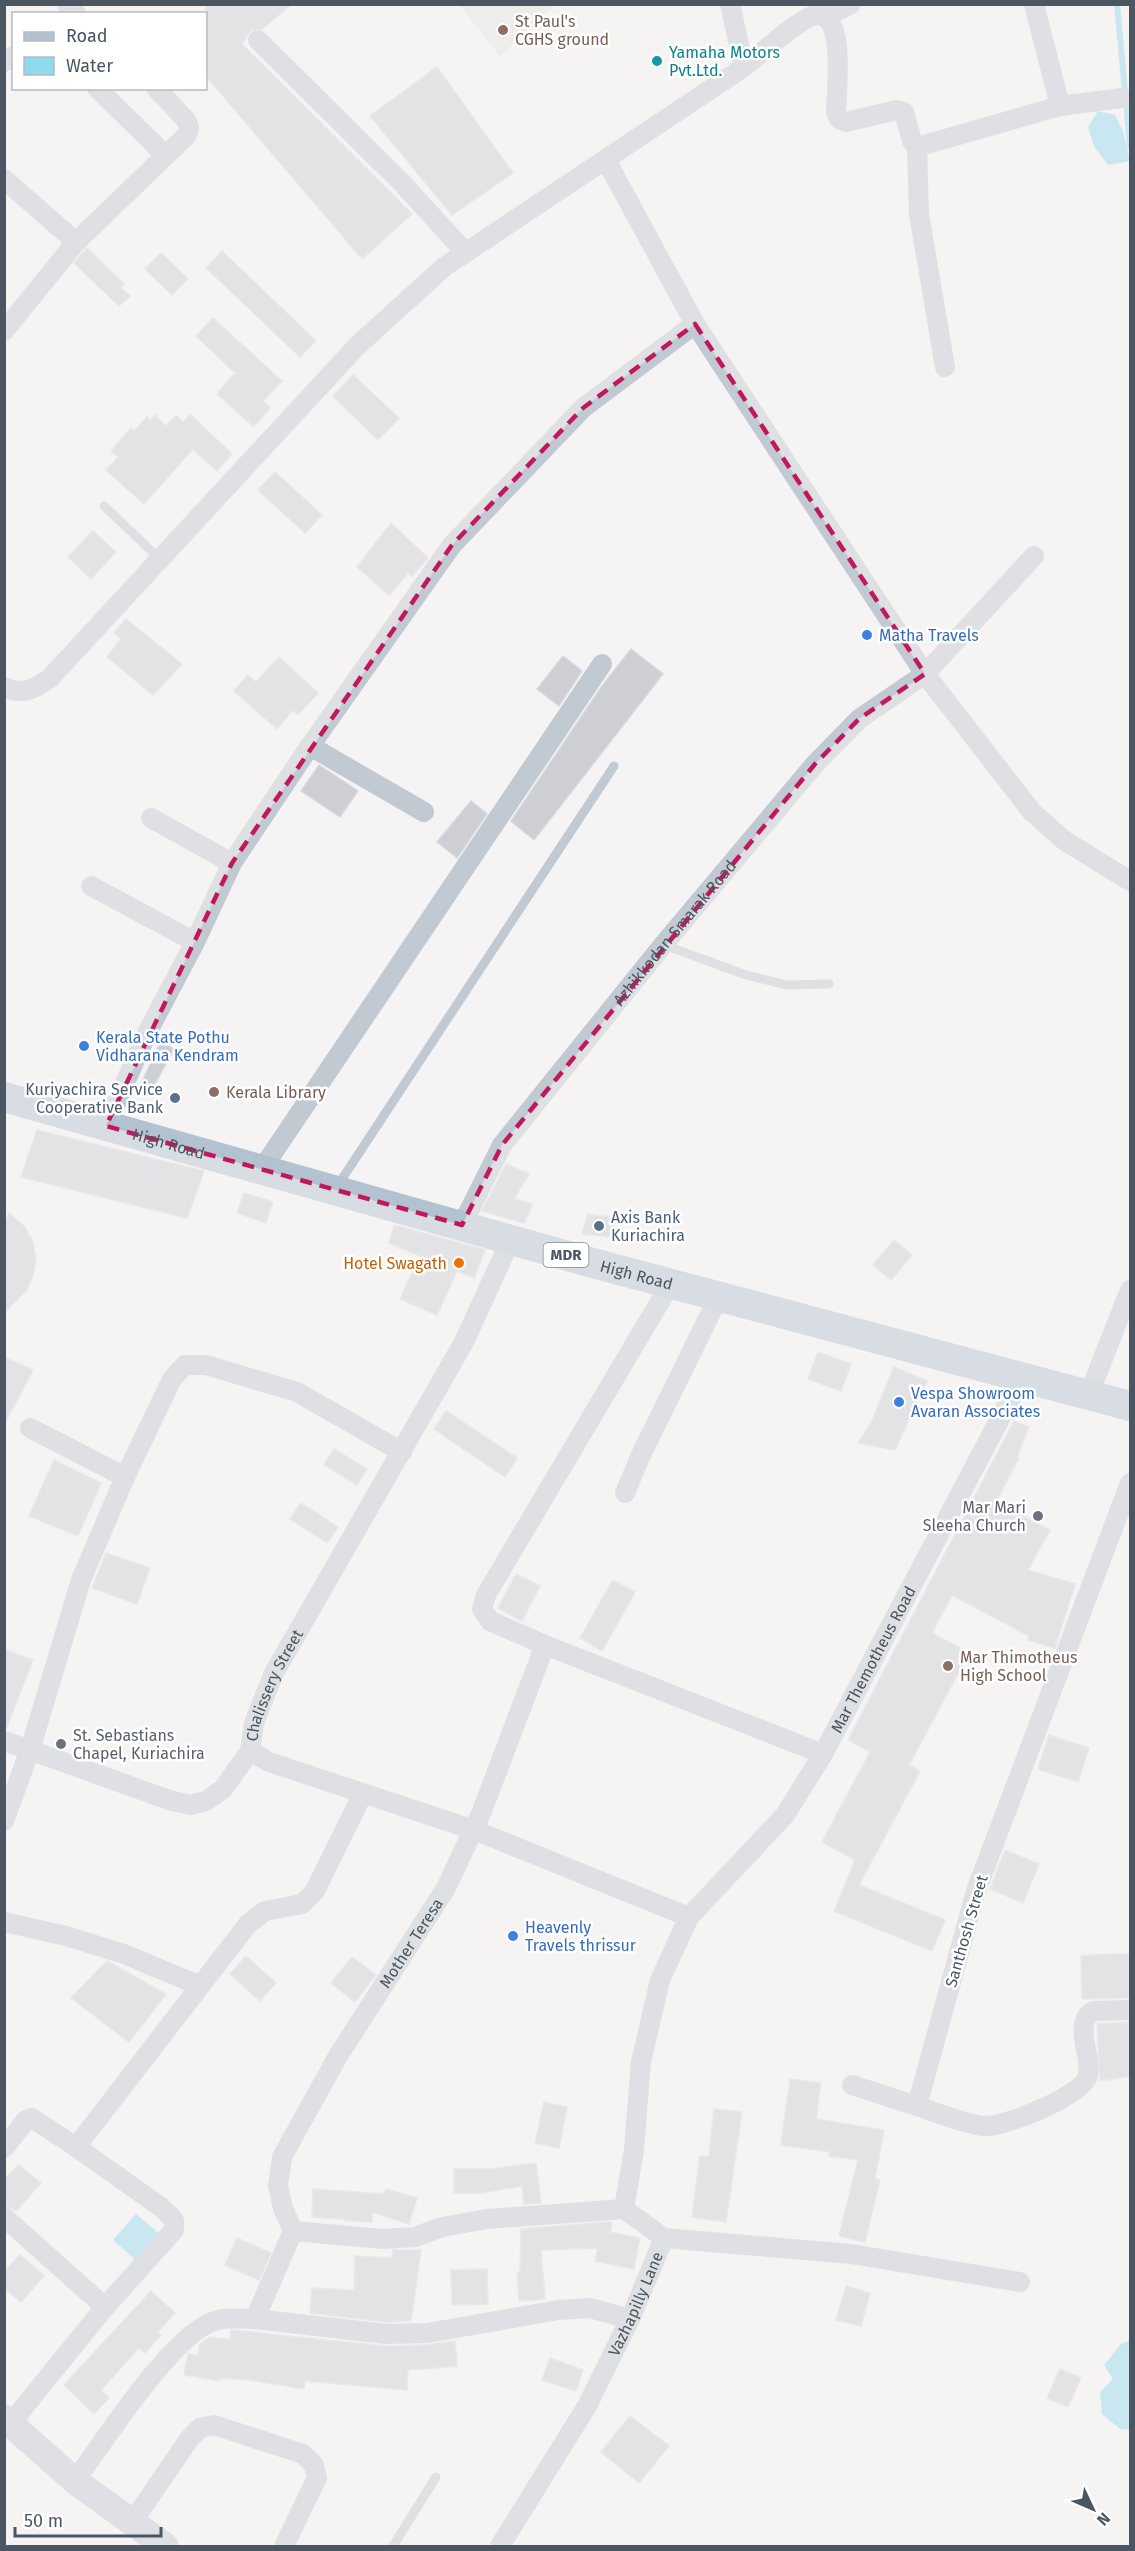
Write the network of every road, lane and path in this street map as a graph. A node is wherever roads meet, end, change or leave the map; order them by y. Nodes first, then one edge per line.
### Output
1 (730, 4) edge
2 (851, 4) edge
3 (1034, 4) edge
4 (825, 17) junction
5 (258, 39) dead end
6 (744, 67) junction
7 (99, 90) edge
8 (158, 90) edge
9 (1122, 98) dead end
10 (1060, 106) junction
11 (917, 147) junction
12 (165, 154) junction
13 (606, 160) junction
14 (4, 180) edge
15 (76, 242) junction
16 (465, 252) junction
17 (695, 324) junction
18 (4, 331) edge
19 (945, 367) dead end
20 (104, 506) dead end
21 (1034, 556) dead end
22 (160, 559) junction
23 (602, 664) dead end
24 (925, 674) junction
25 (4, 687) edge
26 (309, 746) junction
27 (614, 766) dead end
28 (424, 812) dead end
29 (152, 818) dead end
30 (232, 863) junction
31 (1131, 881) edge
32 (91, 886) dead end
33 (195, 942) junction
34 (663, 945) junction
35 (829, 984) dead end
36 (4, 1097) edge
37 (106, 1126) junction
38 (262, 1170) junction
39 (335, 1190) junction
40 (462, 1226) junction
41 (511, 1239) junction
42 (671, 1283) junction
43 (1131, 1290) edge
44 (719, 1296) junction
45 (1022, 1377) junction
46 (1089, 1394) junction
47 (1131, 1406) edge
48 (30, 1428) dead end
49 (402, 1452) junction
50 (125, 1477) junction
51 (1131, 1483) edge
52 (625, 1493) dead end
53 (545, 1645) junction
54 (4, 1741) edge
55 (30, 1750) junction
56 (250, 1751) junction
57 (823, 1754) junction
58 (363, 1794) junction
59 (4, 1821) edge
60 (474, 1830) junction
61 (689, 1917) junction
62 (4, 1922) edge
63 (198, 1985) junction
64 (1131, 2010) edge
65 (852, 2085) dead end
66 (917, 2106) junction
67 (76, 2147) junction
68 (4, 2148) edge
69 (624, 2210) junction
70 (4, 2217) edge
71 (293, 2231) junction
72 (664, 2238) junction
73 (1020, 2282) dead end
74 (105, 2307) junction
75 (255, 2319) junction
76 (630, 2319) junction
77 (8, 2420) edge
78 (436, 2477) dead end
79 (75, 2481) junction
80 (132, 2524) junction
81 (165, 2547) edge
82 (284, 2547) edge
83 (393, 2547) edge
84 (500, 2547) edge

1 - 6 street
2 - 4 street
3 - 10 street
4 - 6 street
4 - 11 street
5 - 16 street
6 - 13 street
7 - 12 street
8 - 12 street
9 - 10 street
10 - 11 street
11 - 19 street
12 - 15 street
13 - 16 street
13 - 17 street
14 - 15 street
15 - 18 street
16 - 22 street
17 - 24 street
17 - 26 street
20 - 22 lane
21 - 24 street, Azhikkodan Smarak Road
22 - 25 street
23 - 38 street
24 - 31 street
24 - 34 street, Azhikkodan Smarak Road
26 - 28 street
26 - 30 street
27 - 39 lane
29 - 30 street
30 - 33 street
32 - 33 street
33 - 37 street
34 - 35 lane
34 - 40 street, Azhikkodan Smarak Road
36 - 37 main road, High Road / MDR
37 - 38 main road, High Road / MDR
38 - 39 main road, High Road / MDR
39 - 40 main road, High Road / MDR
40 - 41 main road, High Road / MDR
41 - 42 main road, High Road / MDR
41 - 49 street, Chalissery Street
42 - 44 main road, High Road / MDR
42 - 53 street
43 - 46 street
44 - 45 main road, High Road / MDR
44 - 52 street
45 - 46 main road, High Road / MDR
45 - 57 street, Mar Themotheus Road
46 - 47 main road, High Road / MDR
48 - 50 street
49 - 50 street
49 - 56 street, Chalissery Street
50 - 55 street
51 - 66 street, Santhosh Street
53 - 57 street
53 - 60 street, Mother Teresa
54 - 55 street
55 - 56 street
55 - 59 street
56 - 58 street, Chalissery Street
57 - 61 street, Mar Themotheus Road
58 - 60 street, Chalissery Street
58 - 63 street
60 - 61 street, Chalissery Street
60 - 71 street, Mother Teresa
61 - 69 street
62 - 63 street
63 - 67 street
64 - 66 street
65 - 66 street
67 - 68 street
67 - 74 street
69 - 71 street
69 - 72 street, Vazhapilly Lane
70 - 74 street
71 - 75 street
72 - 73 street
72 - 76 street, Vazhapilly Lane
74 - 77 street
75 - 76 street
75 - 79 street
76 - 84 street, Vazhapilly Lane
77 - 79 street
78 - 83 lane
79 - 80 street
80 - 81 street
80 - 82 street

